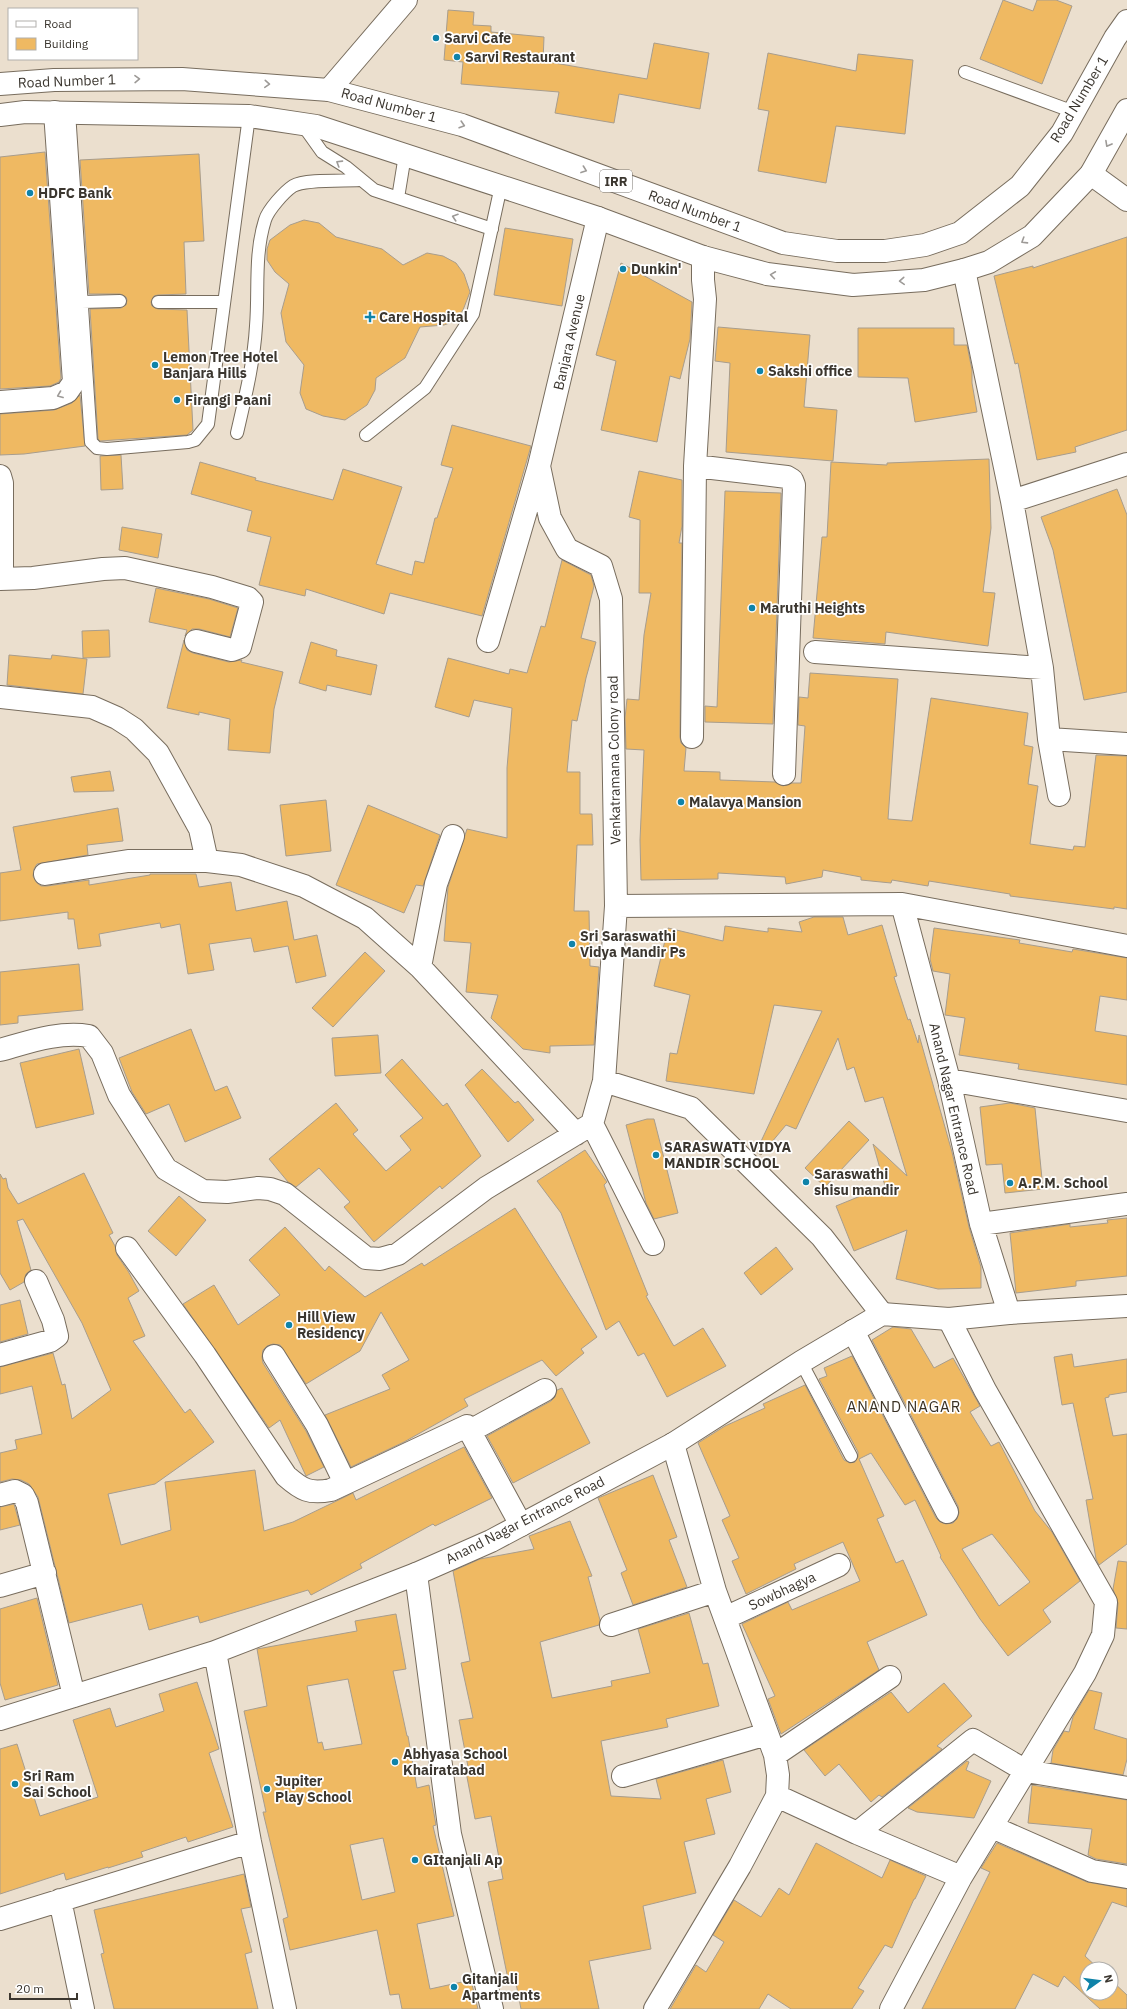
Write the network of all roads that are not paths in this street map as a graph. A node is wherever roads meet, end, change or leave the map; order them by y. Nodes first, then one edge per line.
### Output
1 (406, 0) edge
2 (1123, 34) edge
3 (965, 72) dead end
4 (0, 84) edge
5 (329, 90) junction
6 (1127, 110) edge
7 (62, 112) junction
8 (1074, 112) junction
9 (0, 115) edge
10 (249, 116) junction
11 (302, 124) junction
12 (406, 155) junction
13 (1091, 174) junction
14 (359, 180) junction
15 (501, 186) junction
16 (398, 198) junction
17 (1127, 200) edge
18 (598, 218) junction
19 (492, 229) junction
20 (712, 260) junction
21 (964, 270) junction
22 (82, 302) junction
23 (120, 302) dead end
24 (158, 302) dead end
25 (224, 302) junction
26 (0, 402) edge
27 (237, 433) dead end
28 (366, 435) dead end
29 (1127, 464) edge
30 (539, 466) junction
31 (696, 466) junction
32 (0, 476) edge
33 (1012, 501) junction
34 (1, 579) edge
35 (196, 641) dead end
36 (488, 641) dead end
37 (815, 652) dead end
38 (1042, 668) junction
39 (0, 697) edge
40 (692, 737) dead end
41 (1049, 739) junction
42 (1127, 744) edge
43 (784, 774) dead end
44 (1059, 795) dead end
45 (453, 836) dead end
46 (207, 861) junction
47 (45, 874) dead end
48 (902, 904) junction
49 (616, 906) junction
50 (1127, 946) edge
51 (420, 967) junction
52 (0, 1050) edge
53 (950, 1080) junction
54 (604, 1081) junction
55 (1127, 1111) edge
56 (584, 1129) junction
57 (1127, 1204) edge
58 (981, 1224) junction
59 (653, 1244) dead end
60 (127, 1248) dead end
61 (36, 1281) dead end
62 (1127, 1306) edge
63 (1009, 1313) junction
64 (882, 1314) junction
65 (949, 1319) junction
66 (853, 1331) junction
67 (0, 1355) edge
68 (274, 1356) dead end
69 (801, 1362) junction
70 (545, 1390) dead end
71 (470, 1431) junction
72 (673, 1444) junction
73 (851, 1456) dead end
74 (345, 1483) junction
75 (0, 1494) edge
76 (947, 1512) dead end
77 (521, 1525) junction
78 (839, 1565) dead end
79 (45, 1573) junction
80 (416, 1574) junction
81 (0, 1586) edge
82 (715, 1591) junction
83 (725, 1618) junction
84 (611, 1625) dead end
85 (215, 1652) junction
86 (890, 1677) dead end
87 (74, 1696) junction
88 (0, 1719) edge
89 (767, 1734) junction
90 (775, 1755) junction
91 (1026, 1771) junction
92 (623, 1776) dead end
93 (1127, 1788) edge
94 (777, 1796) junction
95 (992, 1827) junction
96 (856, 1833) junction
97 (250, 1842) junction
98 (961, 1877) junction
99 (1127, 1877) edge
100 (60, 1900) junction
101 (0, 1918) edge
102 (83, 2009) edge
103 (285, 2009) edge
104 (492, 2009) edge
105 (655, 2009) edge
106 (891, 2009) edge

1 - 5 street
2 - 8 street, Road Number 1 / IRR
3 - 8 lane
4 -> 5 street, Road Number 1 / IRR
5 -> 8 street, Road Number 1 / IRR
6 -> 13 street, Road Number 1
7 - 9 street, Road Number 1
7 - 10 street, Road Number 1
7 - 22 lane
7 -> 26 street
10 - 11 street, Road Number 1
10 - 25 lane
11 - 12 street, Road Number 1
14 -> 11 lane
12 - 15 street, Road Number 1
12 - 16 lane
13 - 17 street
13 -> 21 street, Road Number 1
14 - 16 lane
14 - 27 lane
15 - 18 street, Road Number 1
15 - 19 lane
19 -> 16 lane
18 - 20 street, Road Number 1
18 - 30 street, Banjara Avenue
19 - 28 lane
21 -> 20 street, Road Number 1
20 - 31 street
21 - 33 street
22 - 23 lane
22 - 25 lane
24 - 25 lane
29 - 33 street
30 - 36 street, Banjara Avenue
30 - 49 street, Venkatramana Colony road
31 - 40 street
31 - 43 street
32 - 34 street
33 - 38 street
34 - 35 street
37 - 38 street
38 - 41 street
39 - 46 street
41 - 42 street
41 - 44 street
45 - 51 street
46 - 47 street
46 - 51 street
48 - 49 street
48 - 50 street
48 - 53 street, Anand Nagar Entrance Road
49 - 54 street, Venkatramana Colony road
51 - 56 street
52 - 56 street
53 - 55 street
53 - 58 street, Anand Nagar Entrance Road
54 - 56 street, Venkatramana Colony road
54 - 64 street
56 - 59 street
57 - 58 street
58 - 63 street, Anand Nagar Entrance Road
60 - 74 street
61 - 67 street
62 - 63 street
63 - 65 street
64 - 65 street
64 - 66 street, Anand Nagar Entrance Road
65 - 91 street
66 - 69 street, Anand Nagar Entrance Road
66 - 76 street
68 - 74 street
69 - 72 street, Anand Nagar Entrance Road
69 - 73 lane
70 - 71 street
71 - 74 street
71 - 77 street
72 - 77 street, Anand Nagar Entrance Road
72 - 82 street
75 - 79 street
77 - 80 street, Anand Nagar Entrance Road
78 - 83 street, Sowbhagya
79 - 81 street
79 - 87 street
80 - 85 street, Anand Nagar Entrance Road
80 - 104 street
82 - 83 street
82 - 84 street
83 - 89 street
85 - 87 street, Anand Nagar Entrance Road
85 - 97 street
86 - 90 street
87 - 88 street, Anand Nagar Entrance Road
89 - 90 street
89 - 92 street
90 - 94 street
91 - 93 street
91 - 95 street
91 - 96 street
94 - 96 street
94 - 105 street
95 - 98 street
95 - 99 street
96 - 98 street
97 - 100 street
97 - 103 street
98 - 106 street
100 - 101 street
100 - 102 street

